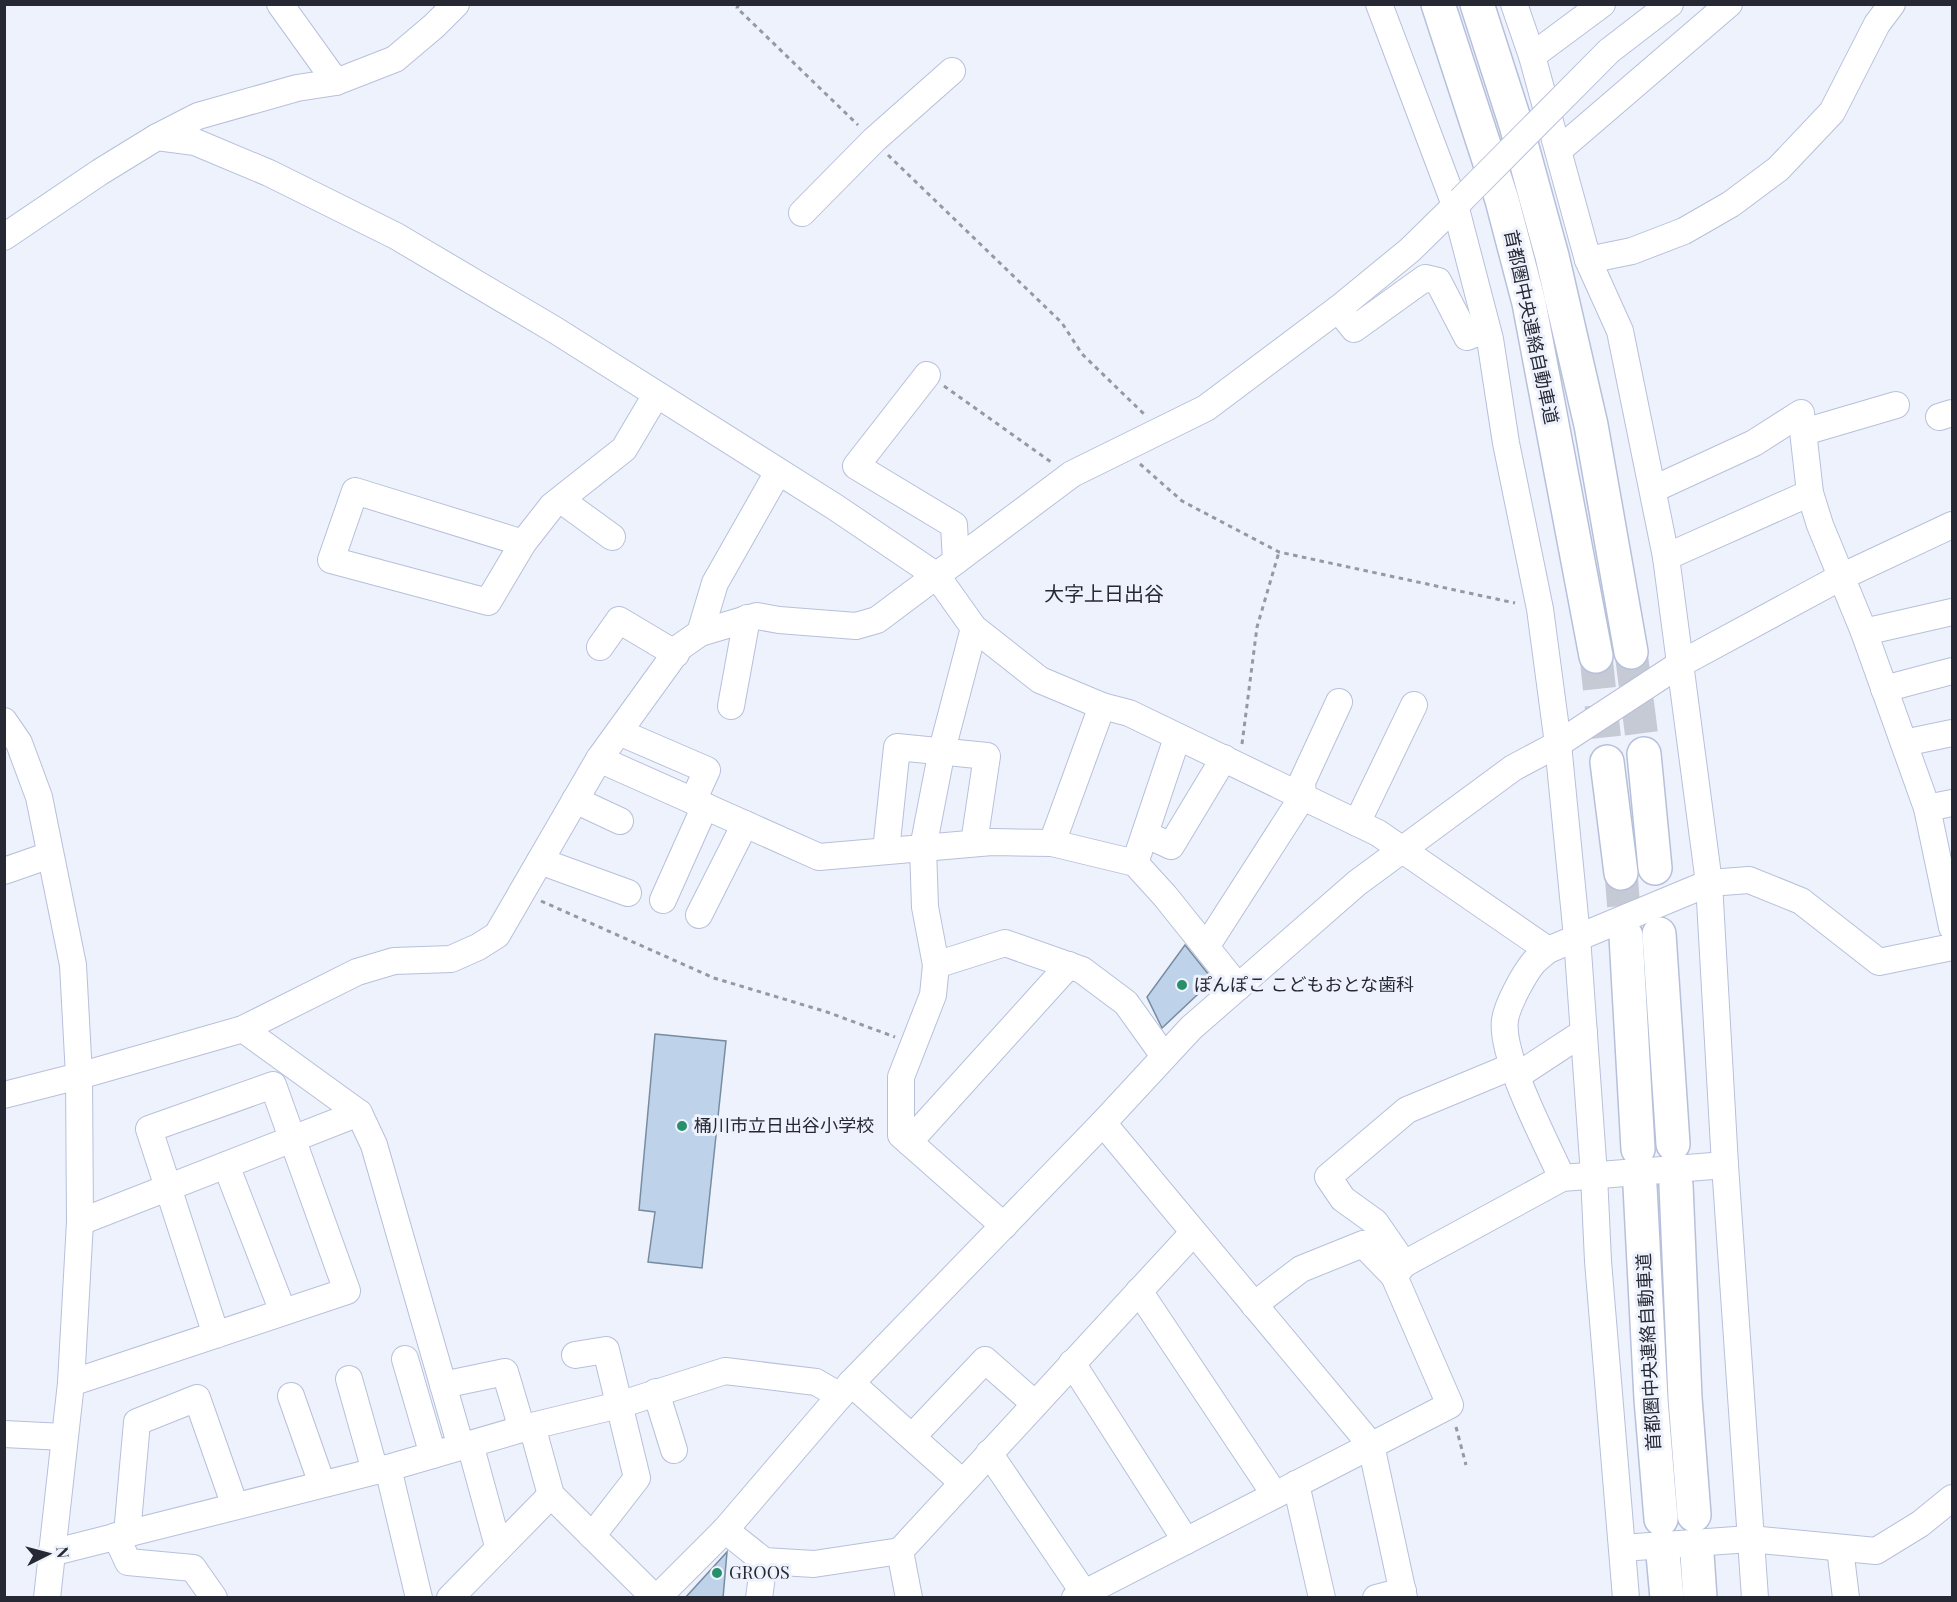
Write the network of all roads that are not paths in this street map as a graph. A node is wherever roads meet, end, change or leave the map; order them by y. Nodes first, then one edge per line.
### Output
1 (280, 4) edge
2 (456, 4) edge
3 (1379, 4) edge
4 (1438, 4) edge
5 (1477, 4) edge
6 (1514, 4) edge
7 (1602, 4) edge
8 (1670, 4) edge
9 (1729, 4) edge
10 (1892, 4) edge
11 (1532, 56) junction
12 (952, 71) dead end
13 (336, 82) junction
14 (157, 137) junction
15 (1559, 150) junction
16 (1458, 202) junction
17 (802, 213) dead end
18 (4, 237) edge
19 (1588, 260) junction
20 (1338, 309) junction
21 (1487, 329) junction
22 (927, 375) road end
23 (656, 394) junction
24 (1896, 405) dead end
25 (1804, 432) junction
26 (778, 472) junction
27 (1654, 489) junction
28 (1810, 493) junction
29 (561, 500) junction
30 (1953, 525) edge
31 (612, 537) dead end
32 (523, 543) junction
33 (1666, 557) junction
34 (947, 568) junction
35 (1841, 577) junction
36 (1953, 612) edge
37 (747, 618) junction
38 (974, 628) junction
39 (1864, 632) junction
40 (700, 633) junction
41 (600, 647) dead end
42 (1631, 652) tunnel mouth
43 (676, 654) junction
44 (1596, 656) tunnel mouth
45 (1680, 664) junction
46 (1953, 671) edge
47 (1884, 689) junction
48 (1339, 702) dead end
49 (1102, 705) junction
50 (1414, 705) dead end
51 (731, 706) dead end
52 (4, 721) edge
53 (619, 732) junction
54 (1953, 733) edge
55 (1177, 738) junction
56 (1904, 743) junction
57 (1557, 744) junction
58 (942, 750) junction
59 (1644, 754) tunnel mouth
60 (599, 759) junction
61 (1232, 762) junction
62 (1607, 762) tunnel mouth
63 (1303, 796) junction
64 (576, 800) junction
65 (1953, 803) edge
66 (699, 804) junction
67 (1927, 808) junction
68 (620, 821) dead end
69 (1357, 823) junction
70 (745, 824) junction
71 (1145, 834) junction
72 (974, 843) junction
73 (1052, 843) junction
74 (923, 848) junction
75 (1404, 849) junction
76 (886, 851) junction
77 (1945, 853) edge
78 (50, 855) junction
79 (540, 861) junction
80 (1135, 863) junction
81 (1655, 868) tunnel mouth
82 (4, 871) edge
83 (1621, 873) tunnel mouth
84 (1709, 883) junction
85 (628, 893) dead end
86 (663, 900) dead end
87 (699, 915) dead end
88 (1953, 927) edge
89 (1659, 934) tunnel mouth
90 (1626, 936) tunnel mouth
91 (1577, 937) junction
92 (1206, 947) junction
93 (1953, 947) edge
94 (1548, 950) junction
95 (936, 965) junction
96 (1069, 965) junction
97 (1238, 987) junction
98 (243, 1029) junction
99 (1584, 1032) junction
100 (1164, 1056) junction
101 (1515, 1071) junction
102 (79, 1076) junction
103 (4, 1095) edge
104 (359, 1113) junction
105 (1103, 1123) junction
106 (292, 1139) junction
107 (909, 1142) junction
108 (1673, 1144) dead end
109 (1638, 1149) dead end
110 (226, 1165) junction
111 (1725, 1165) junction
112 (1594, 1175) junction
113 (1562, 1178) junction
114 (1676, 1185) dead end
115 (1640, 1186) dead end
116 (168, 1188) junction
117 (80, 1222) junction
118 (1004, 1226) junction
119 (1193, 1233) junction
120 (1399, 1270) junction
121 (1139, 1291) junction
122 (1254, 1305) junction
123 (283, 1312) junction
124 (216, 1335) junction
125 (575, 1355) dead end
126 (405, 1359) dead end
127 (1072, 1363) junction
128 (349, 1379) dead end
129 (71, 1383) junction
130 (443, 1385) junction
131 (846, 1390) junction
132 (656, 1392) junction
133 (291, 1396) dead end
134 (1035, 1404) junction
135 (619, 1405) junction
136 (527, 1428) junction
137 (4, 1434) edge
138 (64, 1437) junction
139 (912, 1437) junction
140 (466, 1445) junction
141 (1371, 1445) junction
142 (674, 1450) dead end
143 (989, 1453) junction
144 (433, 1455) junction
145 (382, 1469) junction
146 (962, 1482) junction
147 (322, 1484) junction
148 (1286, 1489) junction
149 (551, 1495) junction
150 (1953, 1498) edge
151 (235, 1506) junction
152 (1694, 1515) dead end
153 (1661, 1519) dead end
154 (725, 1530) junction
155 (122, 1535) junction
156 (592, 1536) junction
157 (1750, 1539) junction
158 (1186, 1541) junction
159 (498, 1546) junction
160 (1622, 1548) junction
161 (1840, 1548) junction
162 (900, 1551) junction
163 (51, 1553) junction
164 (1663, 1554) dead end
165 (1697, 1554) dead end
166 (764, 1561) junction
167 (1404, 1594) edge
168 (1079, 1595) edge
169 (47, 1598) edge
170 (214, 1598) edge
171 (419, 1598) edge
172 (450, 1598) edge
173 (656, 1598) edge
174 (759, 1598) edge
175 (909, 1598) edge
176 (1322, 1598) edge
177 (1376, 1598) edge
178 (1626, 1598) edge
179 (1667, 1598) edge
180 (1700, 1598) edge
181 (1755, 1598) edge
182 (1846, 1598) edge

1 - 13 street
2 - 13 street
3 - 16 street
4 - 44 highway, 首都圏中央連絡自動車道
5 - 42 highway, 首都圏中央連絡自動車道
6 - 11 street
7 - 11 street
8 - 16 street, bridge
9 - 15 street
10 - 19 street
11 - 15 street
12 - 17 street
13 - 14 street
14 - 18 street
14 - 23 street
15 - 19 street
16 - 20 street
16 - 21 street
19 - 27 street
20 - 21 street
20 - 34 street
21 - 57 street
22 - 34 street
23 - 26 street
23 - 29 street
24 - 25 street
25 - 27 street
25 - 28 street
26 - 34 street
26 - 40 street
27 - 33 street
28 - 33 street
28 - 35 street
29 - 31 street
29 - 32 street
30 - 35 street
32 - 32 street
33 - 45 street
34 - 37 street
34 - 38 street
35 - 39 street
35 - 45 street
36 - 39 street
37 - 40 street
37 - 51 street
38 - 49 street
38 - 58 street
39 - 47 street
40 - 43 street
41 - 43 street
43 - 53 street
45 - 57 street
45 - 84 street
46 - 47 street
47 - 56 street
48 - 63 street
49 - 55 street
49 - 73 street
50 - 69 street
52 - 78 street
53 - 60 street
53 - 66 street
54 - 56 street
55 - 61 street
55 - 71 street
56 - 67 street
57 - 75 street
57 - 91 street
58 - 72 street
58 - 74 street
58 - 76 street
59 - 81 highway
60 - 64 street
60 - 66 street
61 - 63 street
61 - 71 street
62 - 83 highway
63 - 69 street
63 - 92 street
64 - 68 street
64 - 79 street
65 - 67 street
66 - 70 street
66 - 86 street
67 - 77 street
69 - 75 street
70 - 76 street
70 - 87 street
71 - 80 street
72 - 73 street
72 - 74 street
73 - 80 street
74 - 76 street
74 - 95 street
75 - 94 street
75 - 97 street
77 - 88 street
78 - 82 street
78 - 102 street
79 - 85 street
79 - 98 street
80 - 92 street
84 - 91 street
84 - 93 street
84 - 111 street
89 - 108 highway
90 - 109 highway
91 - 94 street
91 - 99 street
92 - 97 street
94 - 101 street
95 - 96 street
95 - 107 street
96 - 100 street
96 - 107 street
97 - 100 street
98 - 102 street
98 - 104 street
99 - 101 street
99 - 112 street
100 - 105 street
101 - 113 street
101 - 120 street
102 - 103 street
102 - 117 street
104 - 106 street
104 - 130 street
105 - 118 street
105 - 119 street
106 - 110 street
106 - 116 street
106 - 123 street
107 - 118 street
110 - 116 street
110 - 123 street
111 - 112 street
111 - 157 street
112 - 113 street
112 - 160 street
113 - 120 street
114 - 152 highway, 首都圏中央連絡自動車道
115 - 153 highway, 首都圏中央連絡自動車道
116 - 117 street
116 - 124 street
117 - 129 street
118 - 131 street
119 - 121 street
119 - 122 street
120 - 122 street
120 - 141 street
121 - 127 street
121 - 148 street
122 - 141 street
123 - 124 street
124 - 129 street
125 - 135 street
126 - 144 street
127 - 134 street
127 - 158 street
128 - 145 street
129 - 138 street
130 - 136 street
130 - 140 street
131 - 132 street
131 - 139 street
131 - 154 street
132 - 135 street
132 - 142 street
133 - 147 street
134 - 139 street
134 - 143 street
135 - 136 street
135 - 156 street
136 - 140 street
136 - 149 street
137 - 138 street
138 - 163 street
139 - 146 street
140 - 144 street
140 - 159 street
141 - 148 street
141 - 167 street
143 - 146 street
143 - 168 street
144 - 145 street
145 - 147 street
145 - 171 street
146 - 162 street
147 - 151 street
148 - 158 street
148 - 176 street
149 - 156 street
149 - 159 street
150 - 161 street
151 - 155 street
151 - 155 street
154 - 166 street
154 - 173 street
155 - 163 street
155 - 170 street
156 - 173 street
157 - 160 street
157 - 161 street
157 - 181 street
158 - 168 street
159 - 172 street
160 - 178 street
161 - 182 street
162 - 166 street
162 - 175 street
163 - 169 street
164 - 179 highway
165 - 180 highway
166 - 174 street
167 - 177 street

